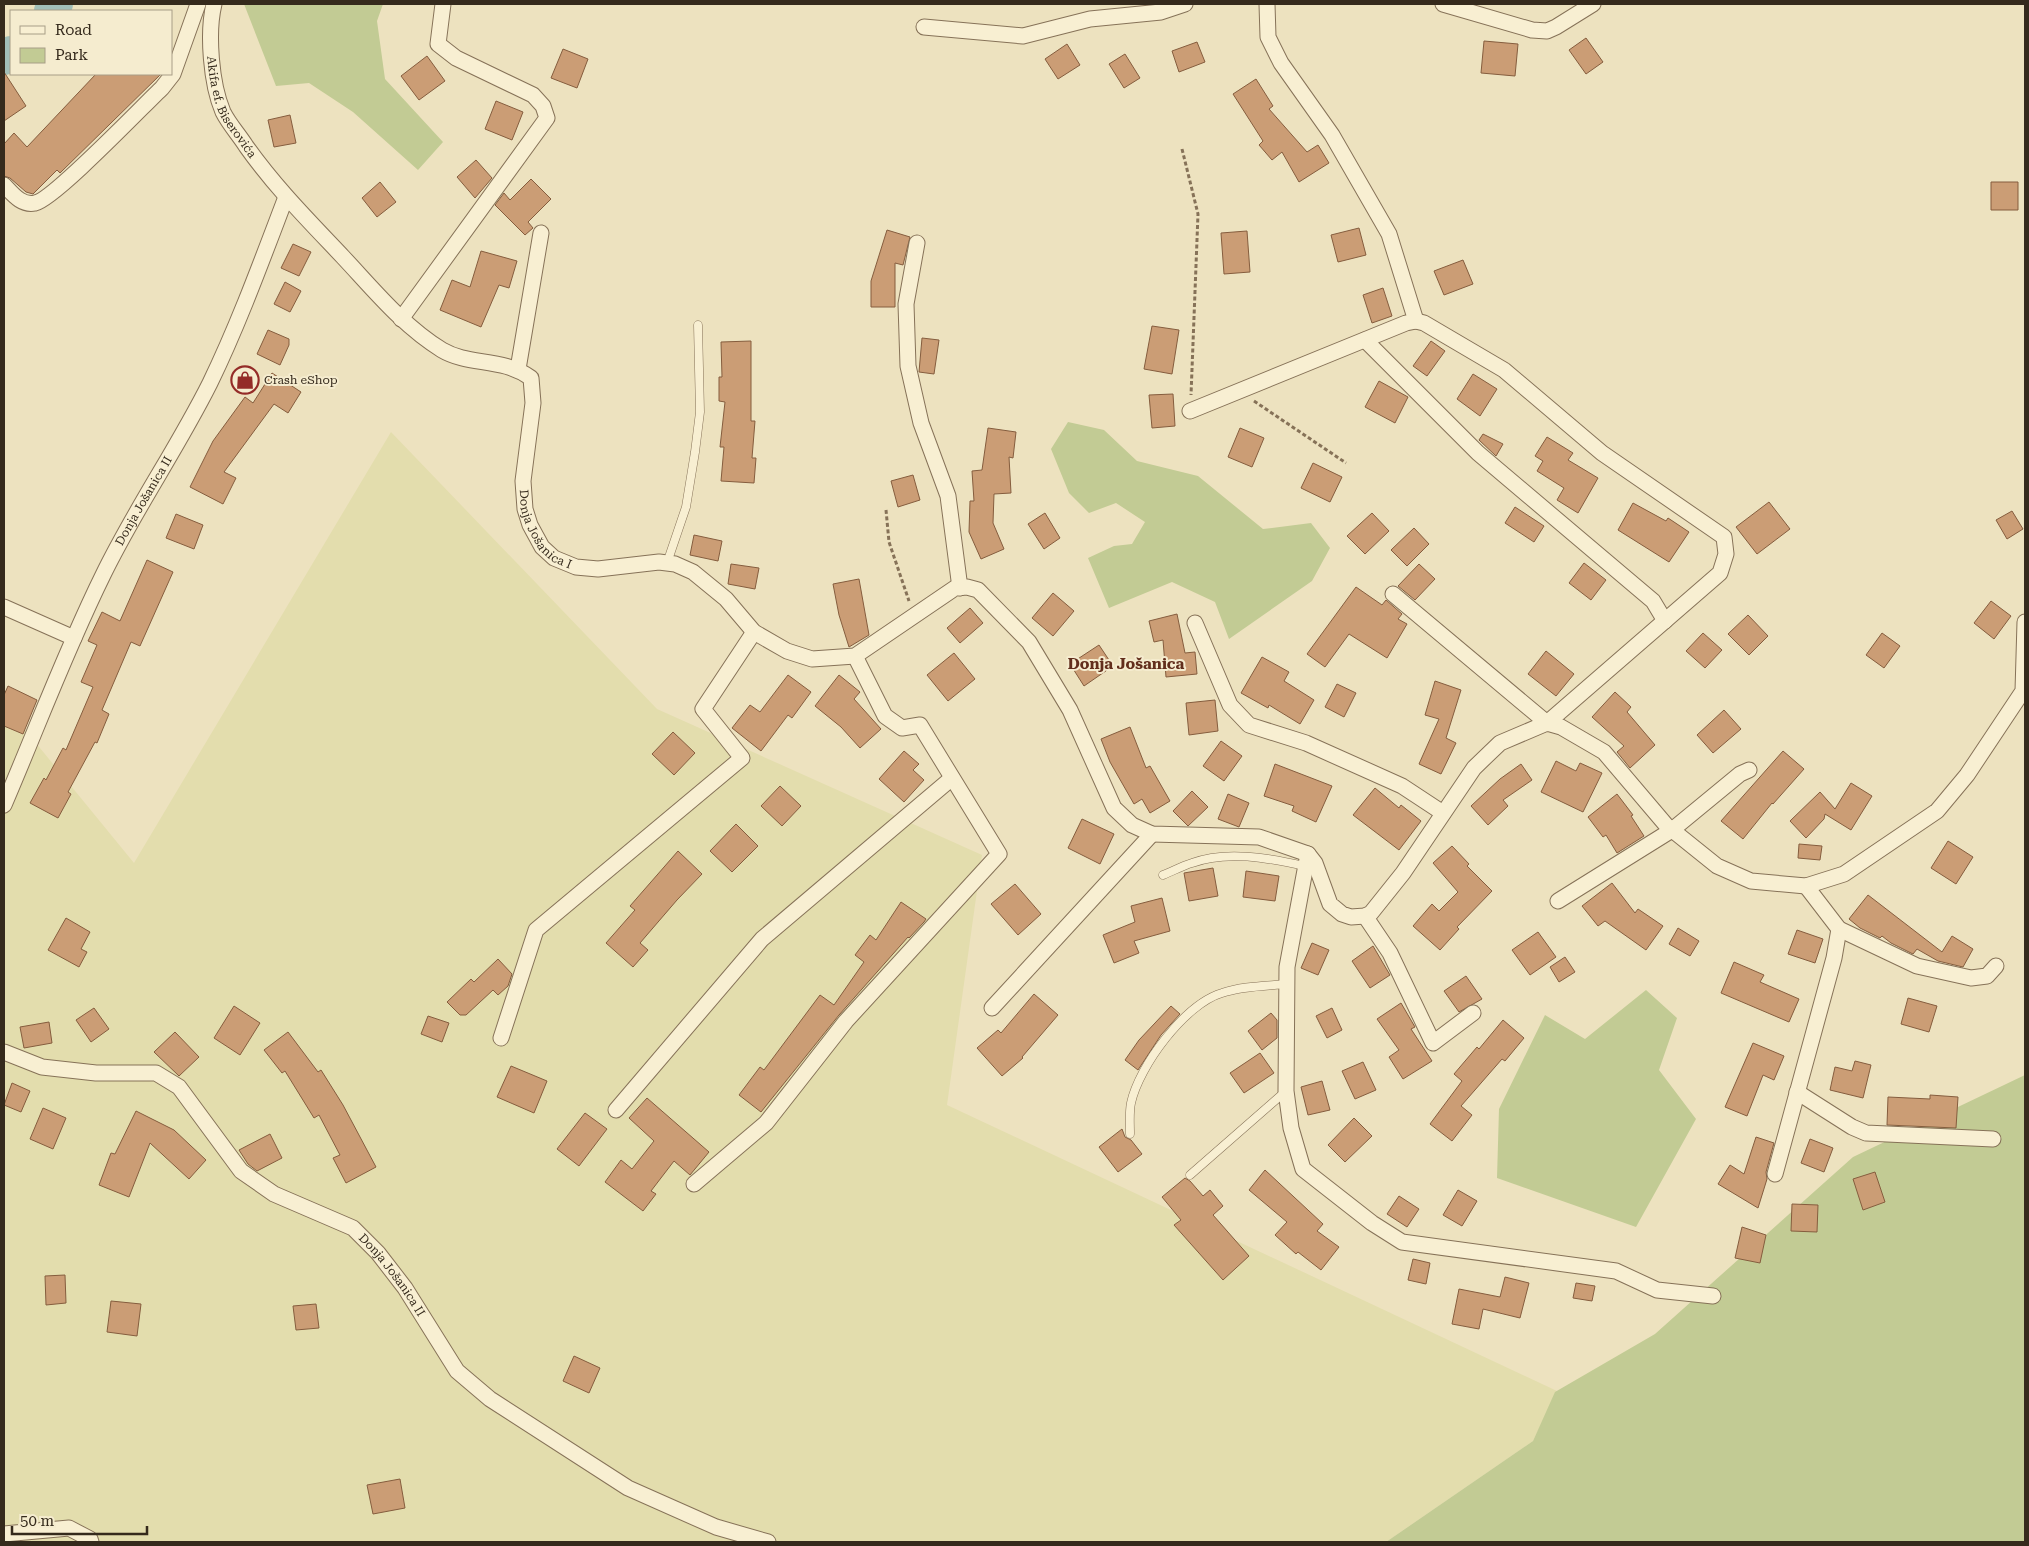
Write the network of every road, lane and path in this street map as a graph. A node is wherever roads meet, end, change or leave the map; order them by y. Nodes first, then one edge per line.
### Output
1 (198, 4) edge
2 (214, 4) edge
3 (443, 4) edge
4 (1185, 4) edge
5 (1267, 4) edge
6 (1442, 4) edge
7 (1592, 4) edge
8 (924, 27) dead end
9 (1182, 149) dead end
10 (4, 185) edge
11 (286, 197) junction
12 (541, 233) dead end
13 (917, 243) dead end
14 (401, 319) junction
15 (1416, 321) junction
16 (698, 325) dead end
17 (1365, 340) junction
18 (518, 368) junction
19 (1239, 391) junction
20 (1190, 411) joint
21 (1346, 463) dead end
22 (886, 510) dead end
23 (667, 563) junction
24 (960, 588) junction
25 (1393, 594) dead end
26 (4, 607) edge
27 (914, 616) junction
28 (1665, 621) junction
29 (2025, 622) edge
30 (1195, 624) dead end
31 (754, 632) junction
32 (74, 638) junction
33 (855, 656) junction
34 (2024, 691) edge
35 (1547, 723) junction
36 (1749, 770) dead end
37 (952, 778) junction
38 (4, 805) edge
39 (1444, 813) junction
40 (1672, 830) junction
41 (1152, 834) junction
42 (1306, 860) junction
43 (1163, 875) dead end
44 (1806, 886) junction
45 (1558, 901) dead end
46 (1365, 916) junction
47 (1839, 929) junction
48 (1996, 966) dead end
49 (1287, 984) junction
50 (992, 1008) dead end
51 (1472, 1013) dead end
52 (502, 1038) dead end
53 (4, 1052) edge
54 (1286, 1092) junction
55 (1797, 1092) junction
56 (616, 1110) dead end
57 (1130, 1134) dead end
58 (1993, 1139) dead end
59 (1775, 1174) dead end
60 (1190, 1175) dead end
61 (694, 1184) dead end
62 (1713, 1296) dead end
63 (4, 1534) edge
64 (91, 1542) edge
65 (768, 1542) edge

1 - 10 street
2 - 11 street, Akifa ef. Biserovića
3 - 14 street
4 - 8 street
5 - 15 street
6 - 7 street
9 - 20 path
11 - 14 street
11 - 32 street, Donja Jošanica II
12 - 18 street
13 - 24 street
14 - 18 street
15 - 17 street
15 - 28 street
16 - 23 lane
17 - 19 street
17 - 28 street
18 - 23 street, Donja Jošanica I
19 - 20 street
19 - 21 path
22 - 27 path
23 - 31 street, Donja Jošanica I
24 - 27 street
24 - 41 street
25 - 35 street
26 - 32 street
27 - 33 street
28 - 35 street
29 - 34 street
30 - 39 street
31 - 33 street, Donja Jošanica I
31 - 52 street
32 - 38 street, Donja Jošanica II
33 - 37 street
34 - 44 street
35 - 39 street
35 - 40 street
36 - 40 street
37 - 56 street
37 - 61 street
39 - 46 street
40 - 44 street
40 - 45 street
41 - 42 street
41 - 50 street
42 - 43 lane
42 - 46 street
42 - 49 street
44 - 47 street
46 - 51 street
47 - 48 street
47 - 55 street
49 - 54 street
49 - 57 lane
53 - 65 street, Donja Jošanica II
54 - 60 lane
54 - 62 street
55 - 58 street
55 - 59 street
63 - 64 street

